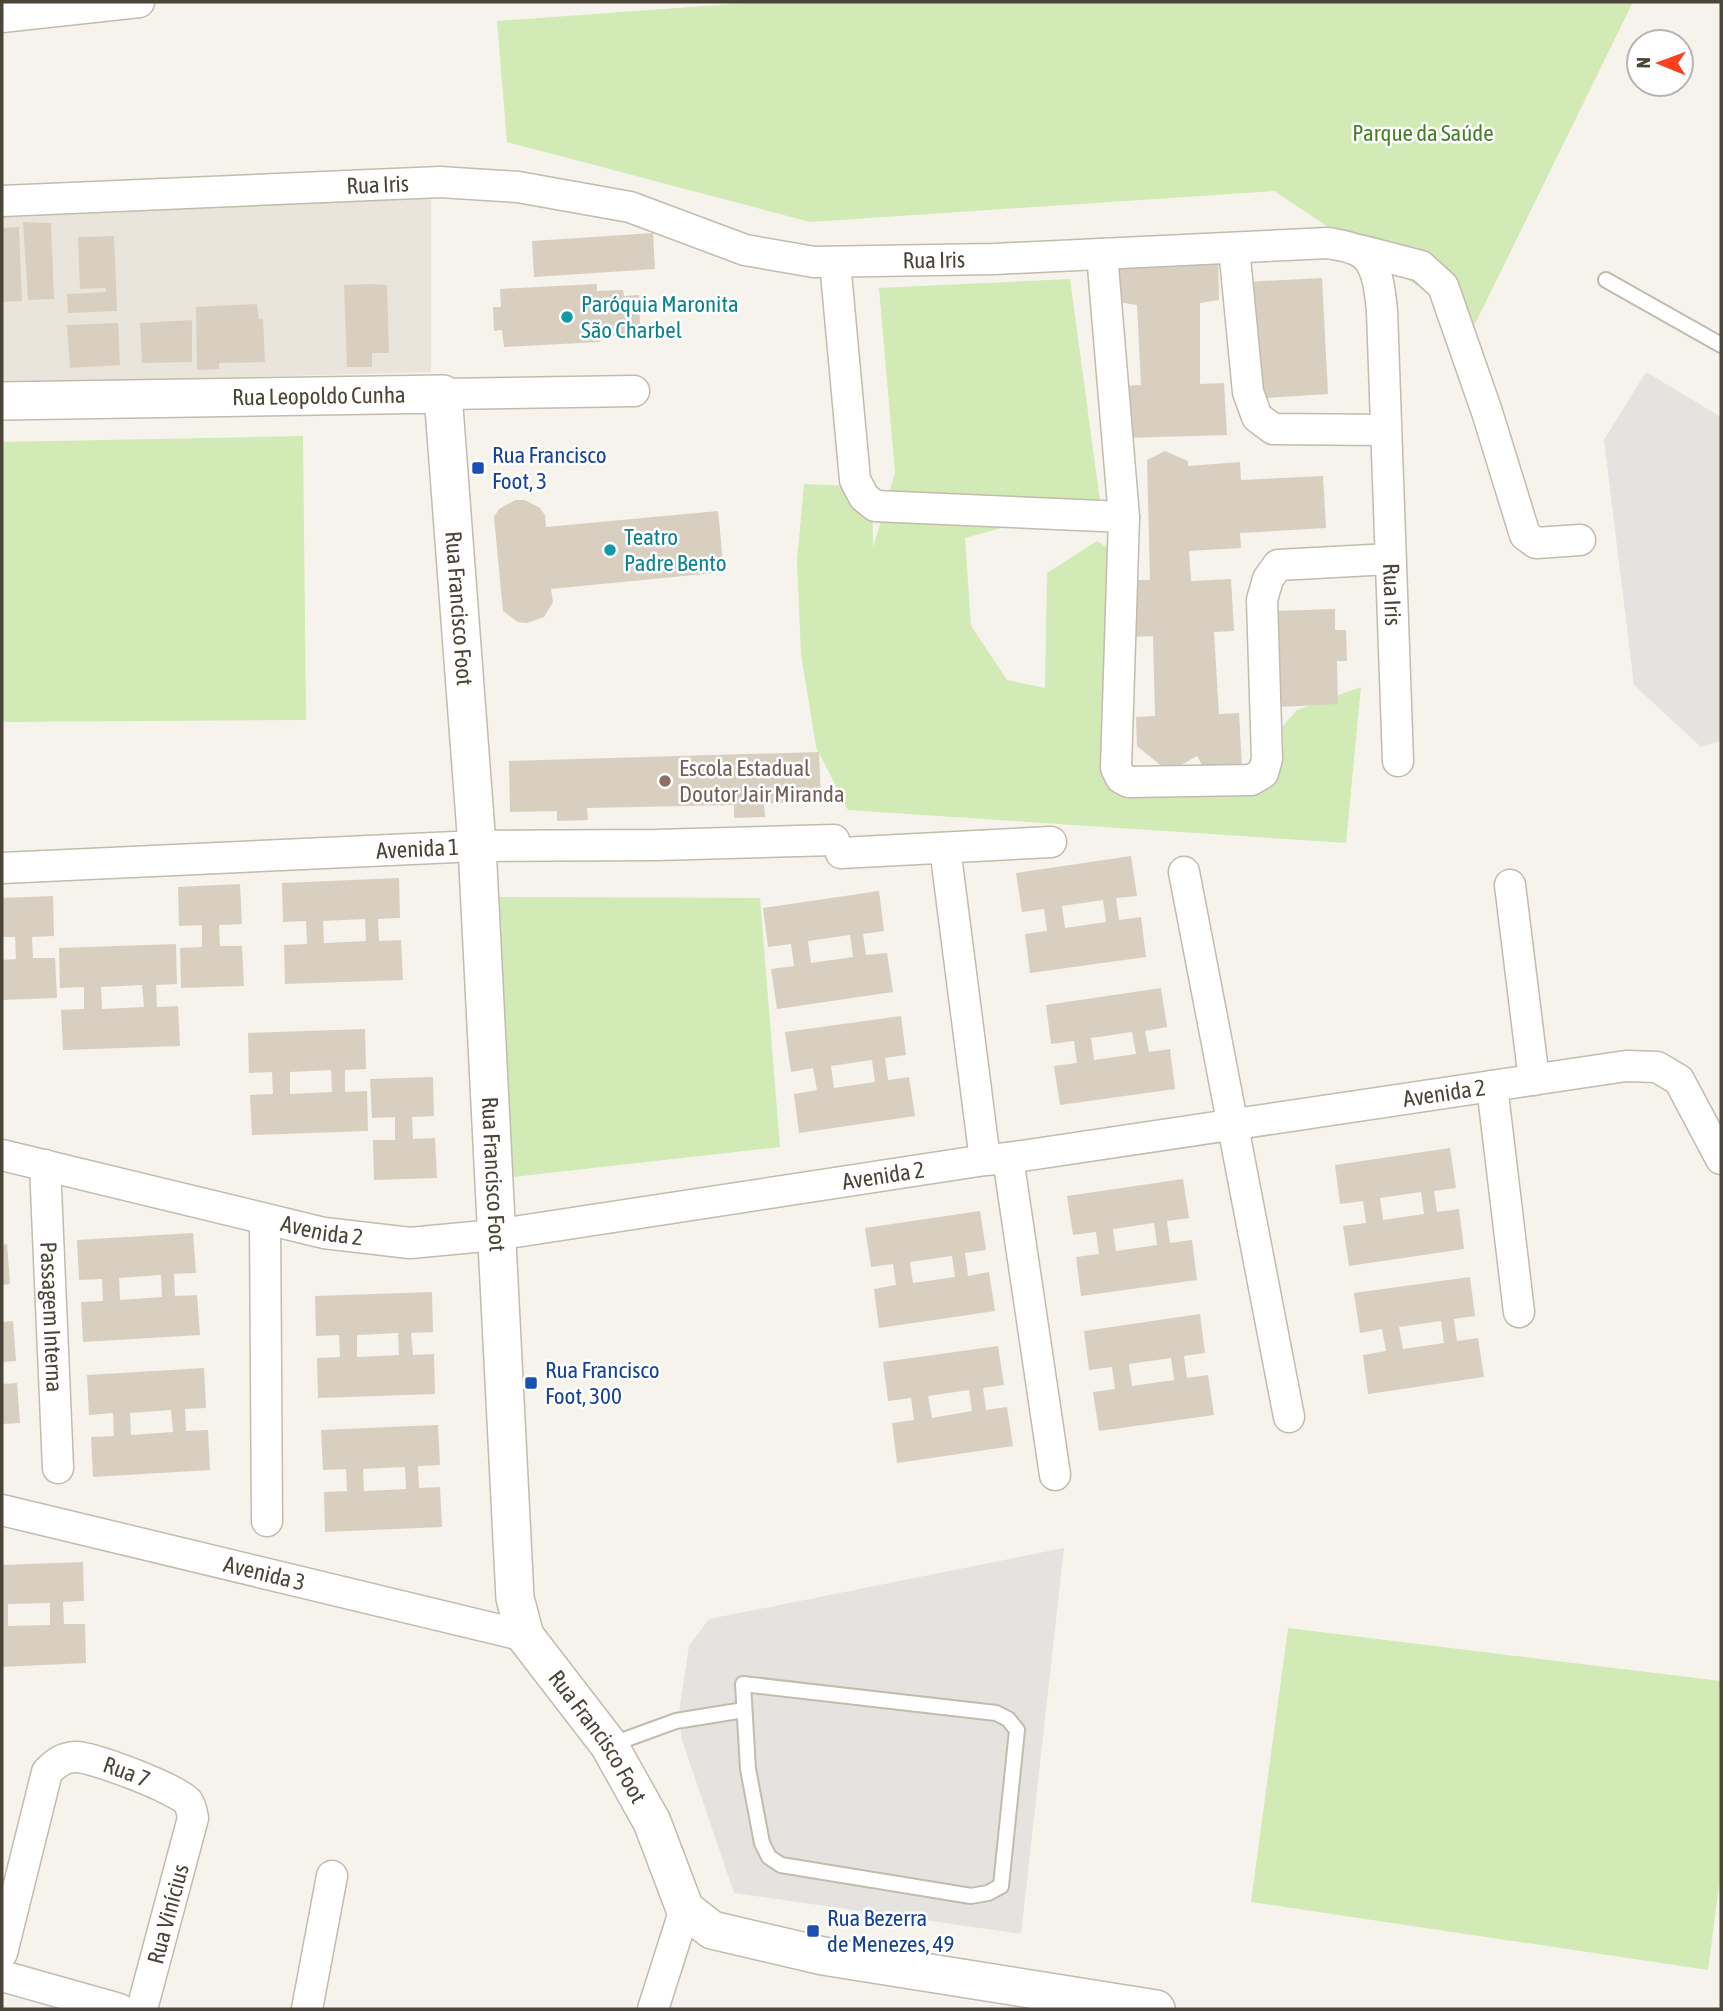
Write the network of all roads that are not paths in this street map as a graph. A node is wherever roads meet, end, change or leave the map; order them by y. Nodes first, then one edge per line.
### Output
1 (139, 2) edge
2 (93, 4) edge
3 (2, 17) edge
4 (2, 201) edge
5 (1234, 248) junction
6 (1359, 250) junction
7 (1102, 254) junction
8 (835, 262) junction
9 (1606, 281) dead end
10 (1721, 345) edge
11 (634, 391) dead end
12 (443, 394) junction
13 (2, 401) edge
14 (1385, 430) junction
15 (1124, 517) junction
16 (1580, 540) dead end
17 (1390, 559) junction
18 (1398, 761) dead end
19 (1051, 842) dead end
20 (477, 846) junction
21 (945, 848) junction
22 (2, 868) edge
23 (1184, 872) dead end
24 (1510, 885) dead end
25 (1534, 1080) junction
26 (1492, 1086) junction
27 (1234, 1124) junction
28 (2, 1155) edge
29 (996, 1159) junction
30 (1721, 1159) edge
31 (46, 1165) junction
32 (265, 1219) junction
33 (495, 1236) junction
34 (1519, 1312) dead end
35 (1289, 1417) dead end
36 (58, 1468) dead end
37 (1055, 1475) dead end
38 (2, 1510) edge
39 (267, 1521) dead end
40 (525, 1636) junction
41 (744, 1710) junction
42 (609, 1745) junction
43 (193, 1818) joint
44 (332, 1876) dead end
45 (685, 1909) junction
46 (2, 1953) edge
47 (2, 1976) edge
48 (120, 2009) edge
49 (142, 2009) edge
50 (307, 2009) edge
51 (653, 2009) edge
52 (1156, 2009) edge

1 - 2 street
2 - 3 street
4 - 8 street, Rua Iris
5 - 6 street, Rua Iris
5 - 7 street, Rua Iris
5 - 14 street
6 - 14 street, Rua Iris
6 - 16 street
7 - 8 street, Rua Iris
7 - 15 street
8 - 15 street
9 - 10 lane
11 - 12 street, Rua Leopoldo Cunha
12 - 13 street, Rua Leopoldo Cunha
12 - 20 street, Rua Francisco Foot
14 - 17 street, Rua Iris
15 - 17 street
17 - 18 street, Rua Iris
19 - 21 street, Avenida 1
20 - 21 street, Avenida 1
20 - 22 street, Avenida 1
20 - 33 street, Rua Francisco Foot
21 - 29 street
23 - 27 street
24 - 25 street
25 - 26 street, Avenida 2
25 - 30 street, Avenida 2
26 - 27 street, Avenida 2
26 - 34 street
27 - 29 street, Avenida 2
27 - 35 street
28 - 31 street, Avenida 2
29 - 33 street, Avenida 2
29 - 37 street
31 - 32 street, Avenida 2
31 - 36 street, Passagem Interna
32 - 33 street, Avenida 2
32 - 39 street
33 - 40 street, Rua Francisco Foot
38 - 40 street, Avenida 3
40 - 42 street, Rua Francisco Foot
41 - 41 lane
41 - 42 lane
42 - 45 street, Rua Francisco Foot
43 - 46 street, Rua 7
43 - 49 street, Rua Vinícius
44 - 50 street
45 - 51 street
45 - 52 street
47 - 48 street

